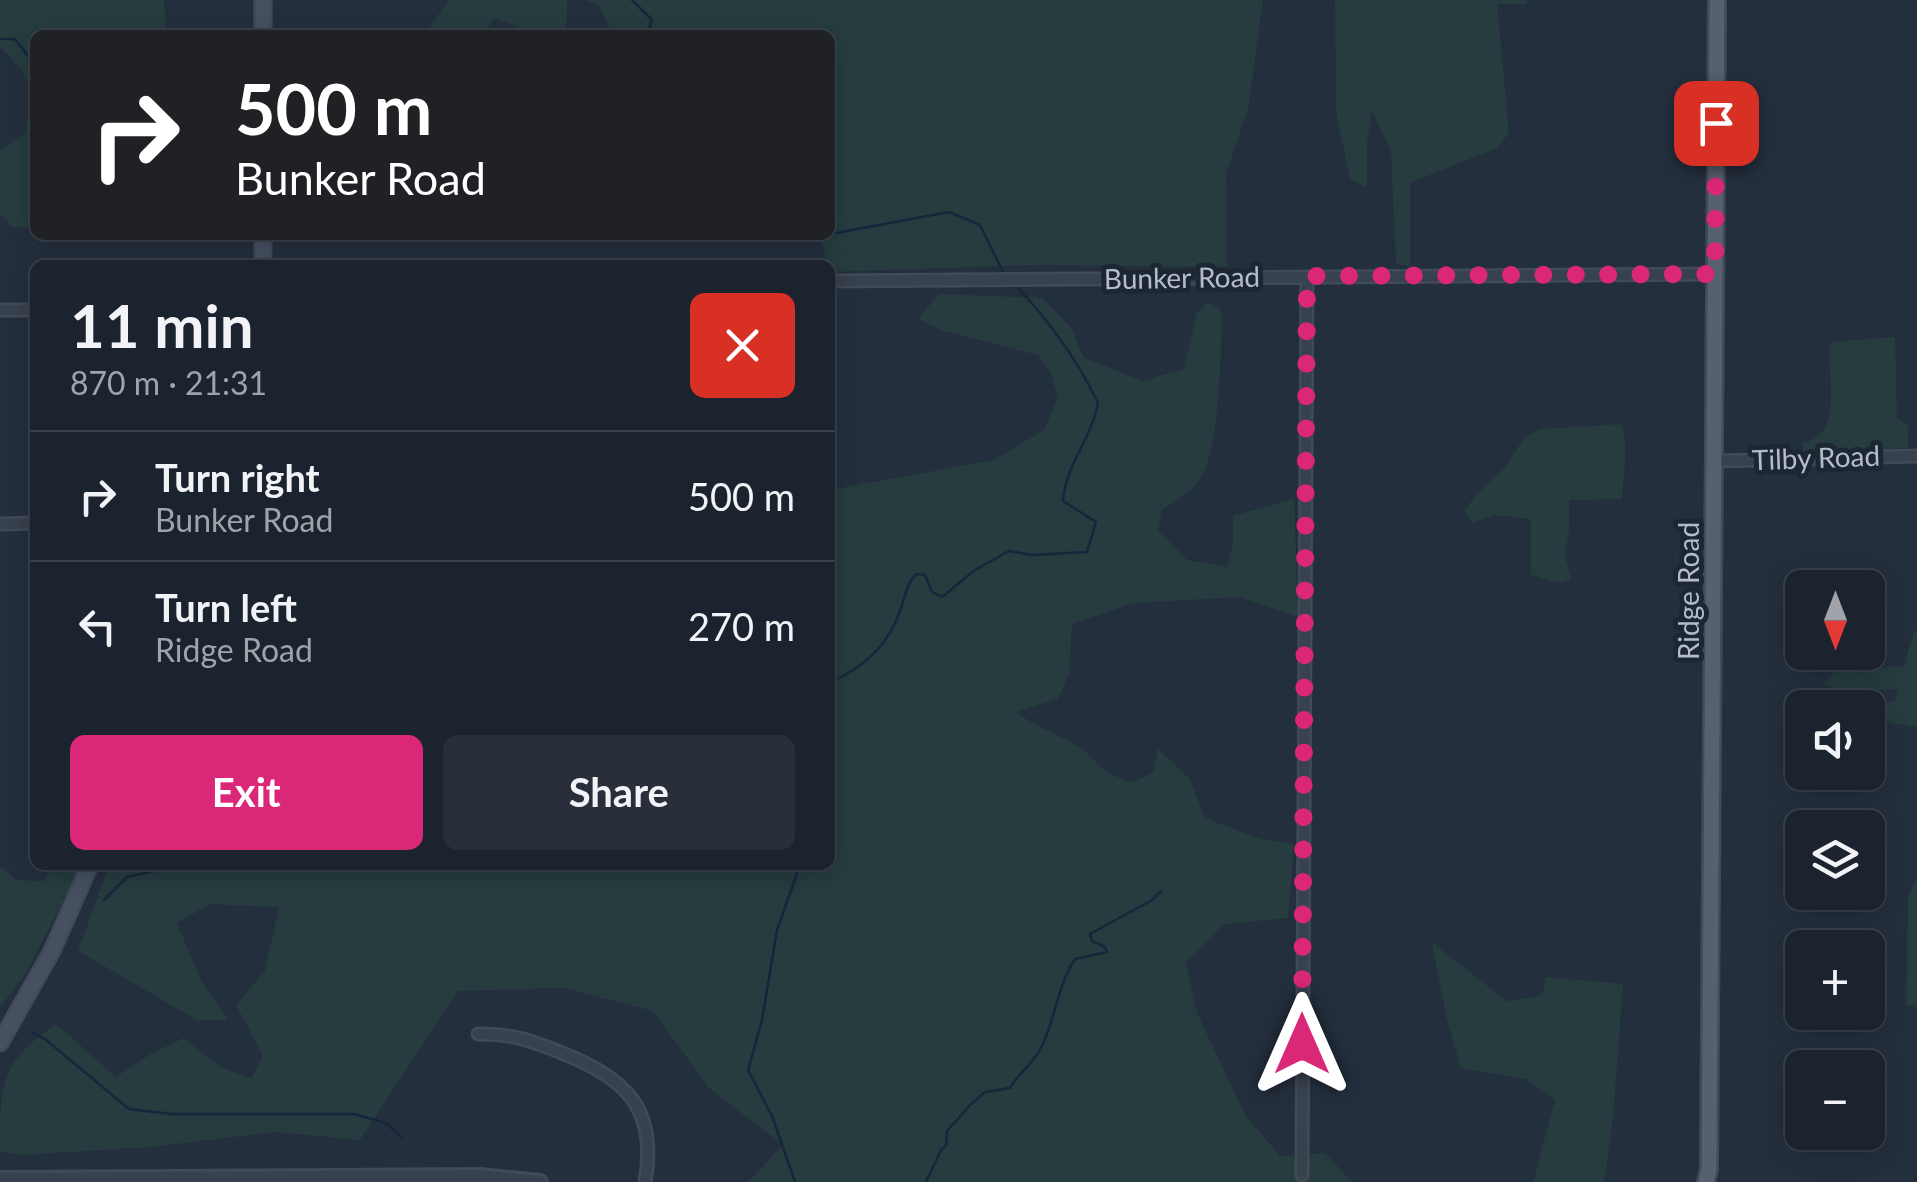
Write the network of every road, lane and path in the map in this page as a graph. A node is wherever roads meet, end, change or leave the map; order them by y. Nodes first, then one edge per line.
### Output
1 (263, 0) edge
2 (1717, 0) edge
3 (263, 30) edge
4 (1715, 274) junction
5 (1307, 276) junction
6 (835, 281) edge
7 (0, 310) edge
8 (30, 310) edge
9 (1917, 456) edge
10 (1715, 461) junction
11 (0, 524) edge
12 (30, 524) edge
13 (88, 870) edge
14 (478, 1034) dead end
15 (0, 1043) edge
16 (1302, 1175) dead end
17 (0, 1179) edge
18 (370, 1179) edge
19 (540, 1182) edge
20 (645, 1182) edge
21 (1706, 1182) edge

1 - 3 main road
2 - 4 main road, Ridge Road
4 - 5 street, Bunker Road
4 - 10 main road, Ridge Road
5 - 6 street, Bunker Road
5 - 16 street
7 - 8 street
9 - 10 street, Tilby Road
10 - 21 main road, Ridge Road
11 - 12 street
13 - 15 main road
14 - 20 street
17 - 18 street
18 - 19 street

